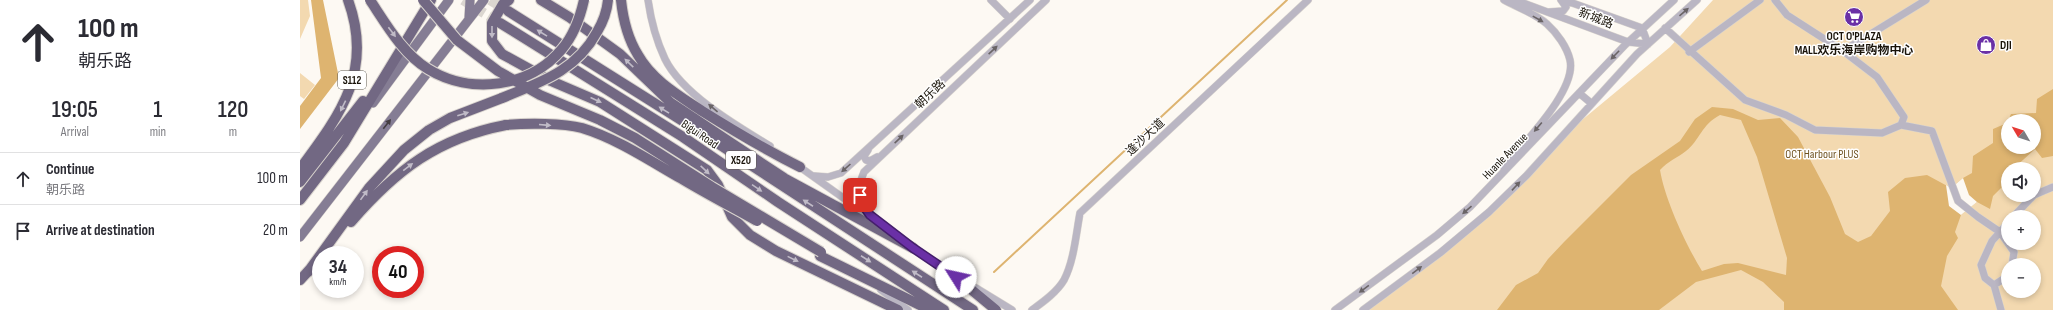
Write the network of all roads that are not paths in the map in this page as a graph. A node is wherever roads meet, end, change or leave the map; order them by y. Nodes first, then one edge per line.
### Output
1 (348, 0) edge
2 (370, 0) edge
3 (423, 0) edge
4 (431, 0) edge
5 (470, 0) edge
6 (484, 0) edge
7 (509, 0) edge
8 (541, 0) edge
9 (584, 0) edge
10 (608, 0) edge
11 (621, 0) edge
12 (648, 0) edge
13 (991, 0) edge
14 (1030, 0) edge
15 (1046, 0) edge
16 (1308, 0) edge
17 (1504, 0) edge
18 (1515, 0) edge
19 (1561, 0) edge
20 (1564, 0) edge
21 (1674, 0) edge
22 (1697, 0) edge
23 (1760, 0) edge
24 (1775, 0) edge
25 (1926, 0) edge
26 (449, 1) edge
27 (508, 11) tunnel mouth
28 (1547, 12) junction
29 (1010, 19) junction
30 (468, 20) junction
31 (500, 24) tunnel mouth
32 (1642, 28) junction
33 (1665, 28) junction
34 (1628, 42) junction
35 (1648, 44) junction
36 (1843, 51) junction
37 (1689, 52) junction
38 (394, 62) junction
39 (1579, 94) junction
40 (1591, 104) junction
41 (1902, 126) junction
42 (344, 143) junction
43 (872, 145) junction
44 (723, 148) junction
45 (882, 155) junction
46 (800, 167) junction
47 (300, 169) edge
48 (813, 176) junction
49 (784, 178) junction
50 (300, 182) edge
51 (2053, 187) edge
52 (2041, 192) edge
53 (1480, 198) junction
54 (300, 200) edge
55 (2027, 202) edge
56 (2020, 210) edge
57 (870, 215) junction
58 (2000, 232) junction
59 (300, 237) edge
60 (331, 246) edge
61 (913, 248) junction
62 (821, 254) junction
63 (2013, 258) edge
64 (312, 267) edge
65 (308, 272) junction
66 (956, 277) junction
67 (300, 280) edge
68 (868, 280) junction
69 (2001, 280) edge
70 (1994, 285) junction
71 (898, 310) edge
72 (908, 310) edge
73 (930, 310) edge
74 (944, 310) edge
75 (974, 310) edge
76 (996, 310) edge
77 (1012, 310) edge
78 (1032, 310) edge
79 (1337, 310) edge
80 (1363, 310) edge
81 (2001, 310) edge

1 -> 47 highway, S112
2 -> 9 highway, bridge
3 - 62 highway, bridge
4 - 38 highway
5 - 30 main road
6 - 30 main road
7 -> 71 highway
49 -> 8 highway
65 -> 10 highway, bridge
11 - 46 highway
46 -> 12 street
13 - 29 street
14 - 29 street, 朝乐路
45 -> 15 street, 朝乐路
16 - 78 street, 逢沙大道
17 -> 53 street
18 - 28 street, 新城路
19 - 28 street
20 - 32 street, 新城路
21 - 32 street, Huanle Avenue
33 -> 22 street
23 - 37 street
24 - 36 street
25 - 36 street
26 - 42 main road
44 -> 27 highway, X520
28 - 34 street, 新城路
29 - 43 street, 朝乐路
59 -> 30 main road
31 -> 74 highway, Bigui Road / X520
32 - 34 street, Huanle Avenue
32 - 35 street
33 - 35 street
33 - 37 street
34 - 35 street, 新城路
34 -> 39 street, Huanle Avenue
35 - 40 street
36 - 41 street
37 - 41 street
38 - 42 highway
38 - 50 highway
39 - 40 street
39 - 53 street, Huanle Avenue
80 -> 40 street
41 - 58 street
42 - 54 highway
43 - 45 street
43 -> 48 street, 朝乐路
44 - 49 highway
75 -> 44 highway, X520
45 - 57 street, 朝乐路
46 - 48 street
48 - 57 street
49 - 61 highway
51 - 52 street
53 -> 79 street, Huanle Avenue
55 - 56 street
57 - 61 street
58 - 63 street
58 - 70 street
60 -> 62 highway, bridge
61 - 66 street
62 - 68 highway
64 - 65 highway
65 - 67 highway
66 - 76 highway
66 - 77 street
68 - 72 street
68 - 73 highway
69 - 70 street
70 - 81 street

